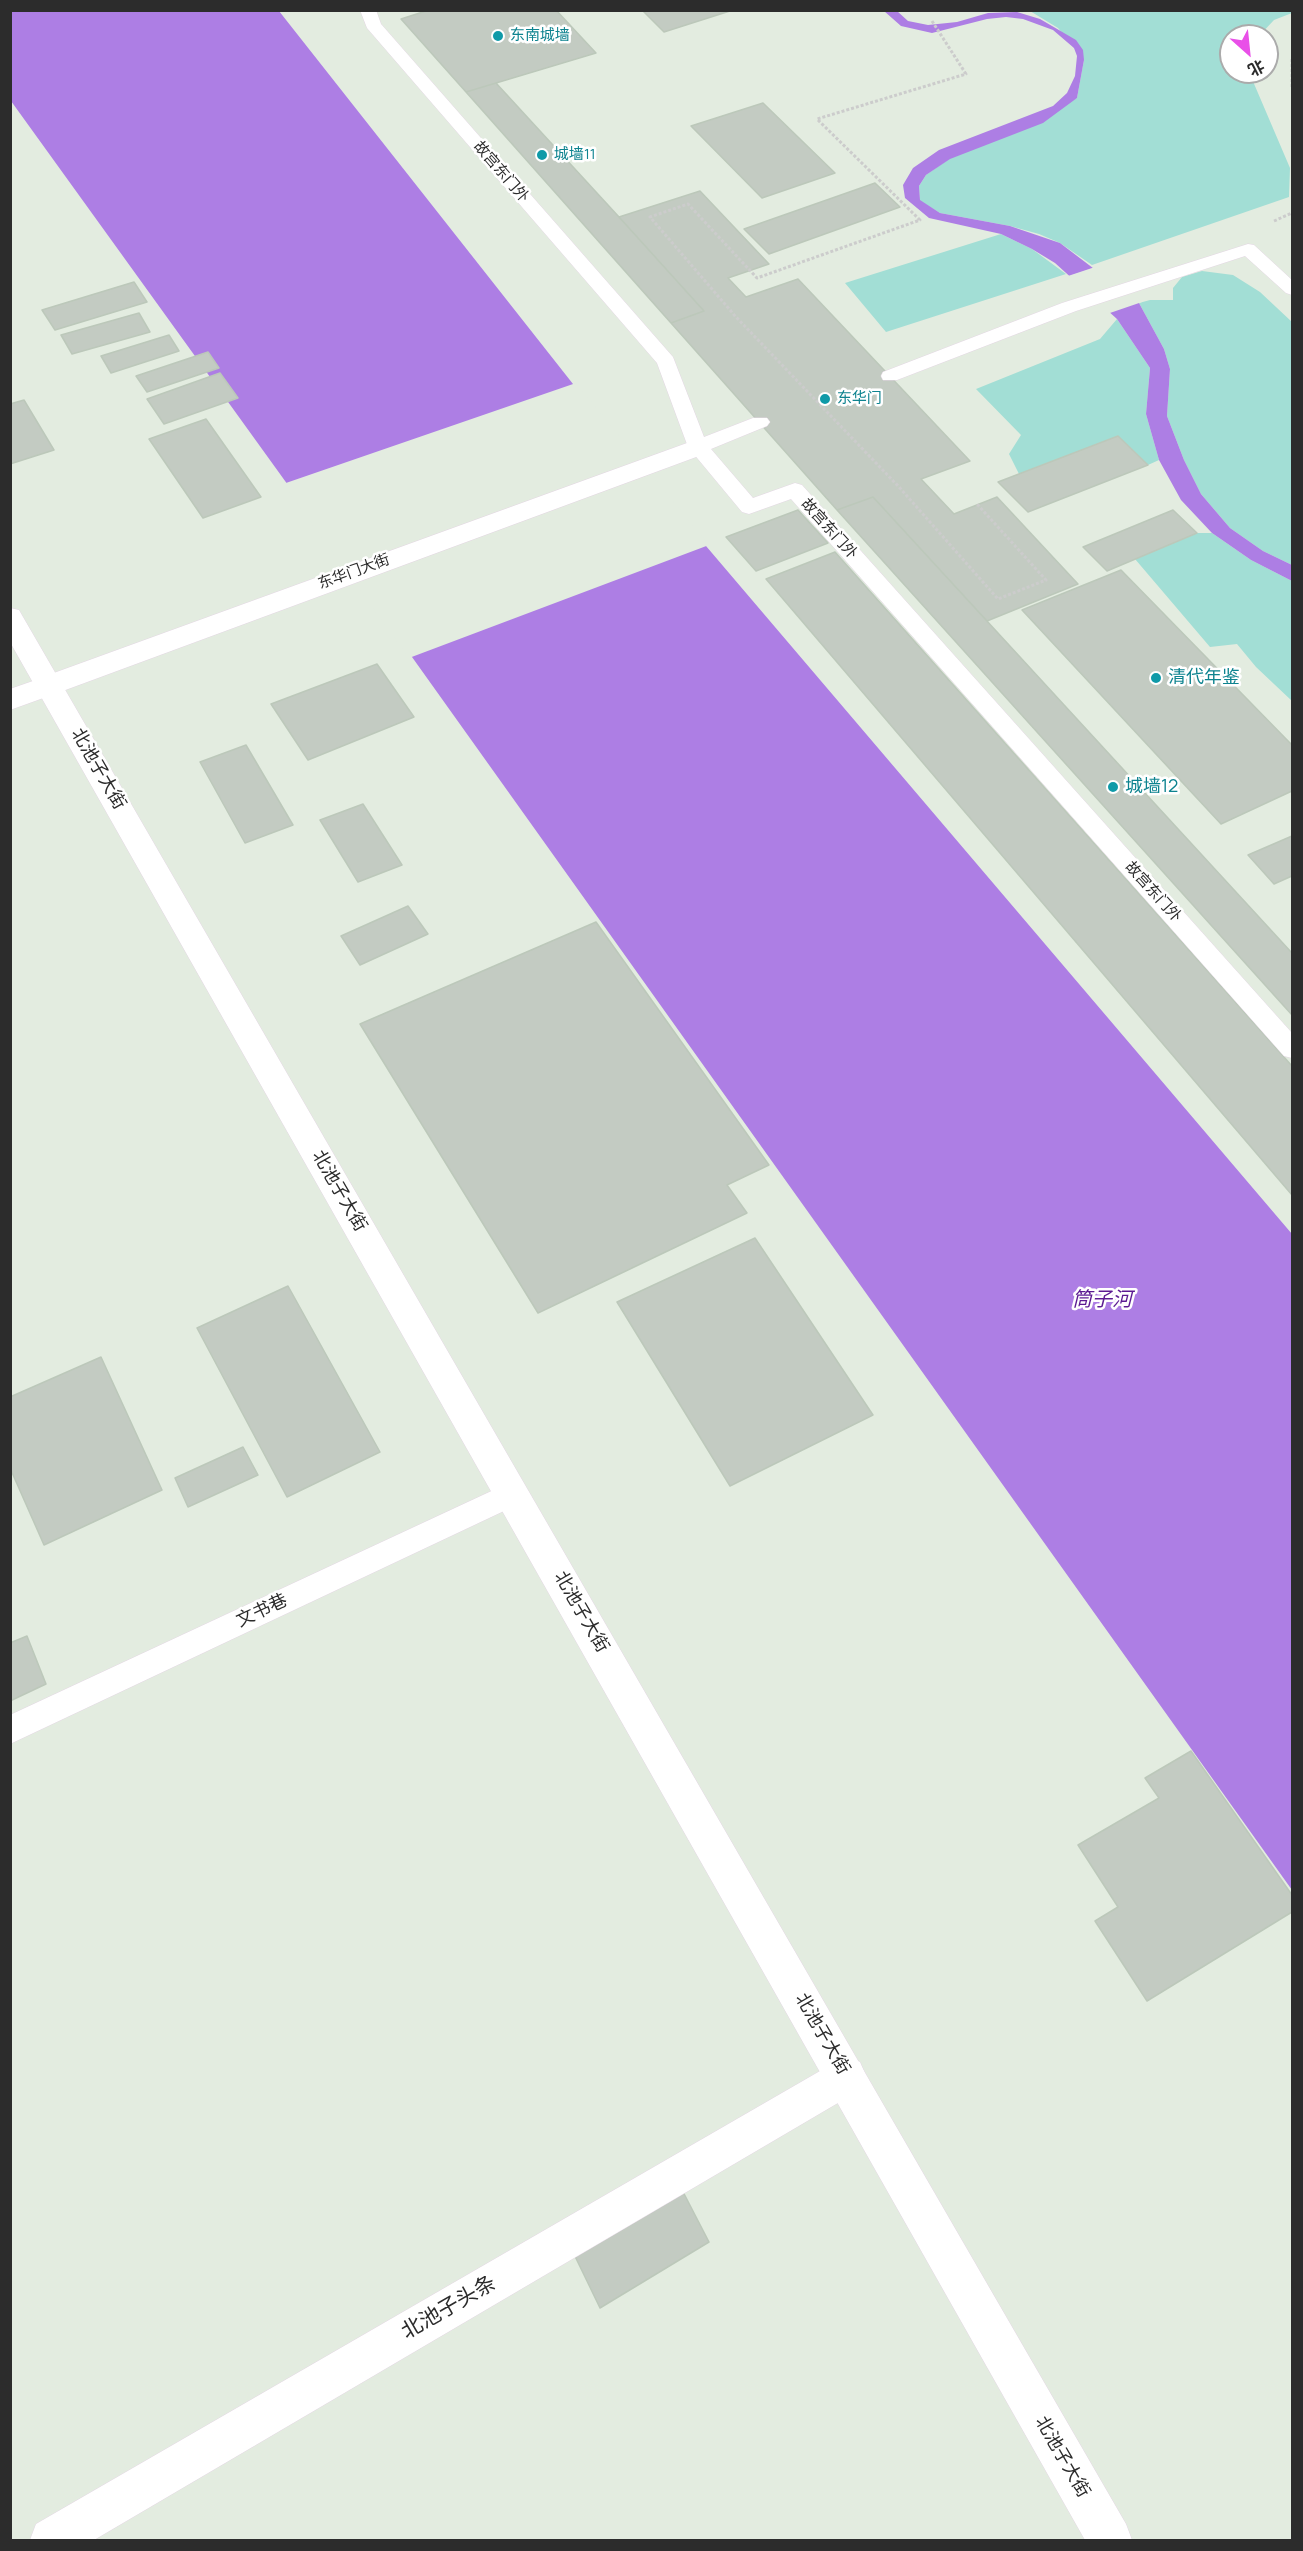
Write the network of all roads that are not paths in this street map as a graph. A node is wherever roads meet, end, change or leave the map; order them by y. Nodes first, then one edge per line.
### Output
1 (368, 10) edge
2 (1293, 289) edge
3 (890, 376) dead end
4 (760, 422) dead end
5 (698, 447) junction
6 (10, 617) edge
7 (50, 685) junction
8 (10, 700) edge
9 (1293, 1049) edge
10 (513, 1493) junction
11 (10, 1730) edge
12 (846, 2076) junction
13 (52, 2541) edge
14 (1110, 2541) edge

1 - 5 lane, 故宫东门外
2 - 3 lane
4 - 5 lane
5 - 7 street, 东华门大街
5 - 9 lane, 故宫东门外
6 - 7 street, 北池子大街
7 - 8 street, 东华门大街
7 - 10 street, 北池子大街
10 - 11 lane, 文书巷
10 - 12 street, 北池子大街
12 - 13 street, 北池子头条
12 - 14 street, 北池子大街

